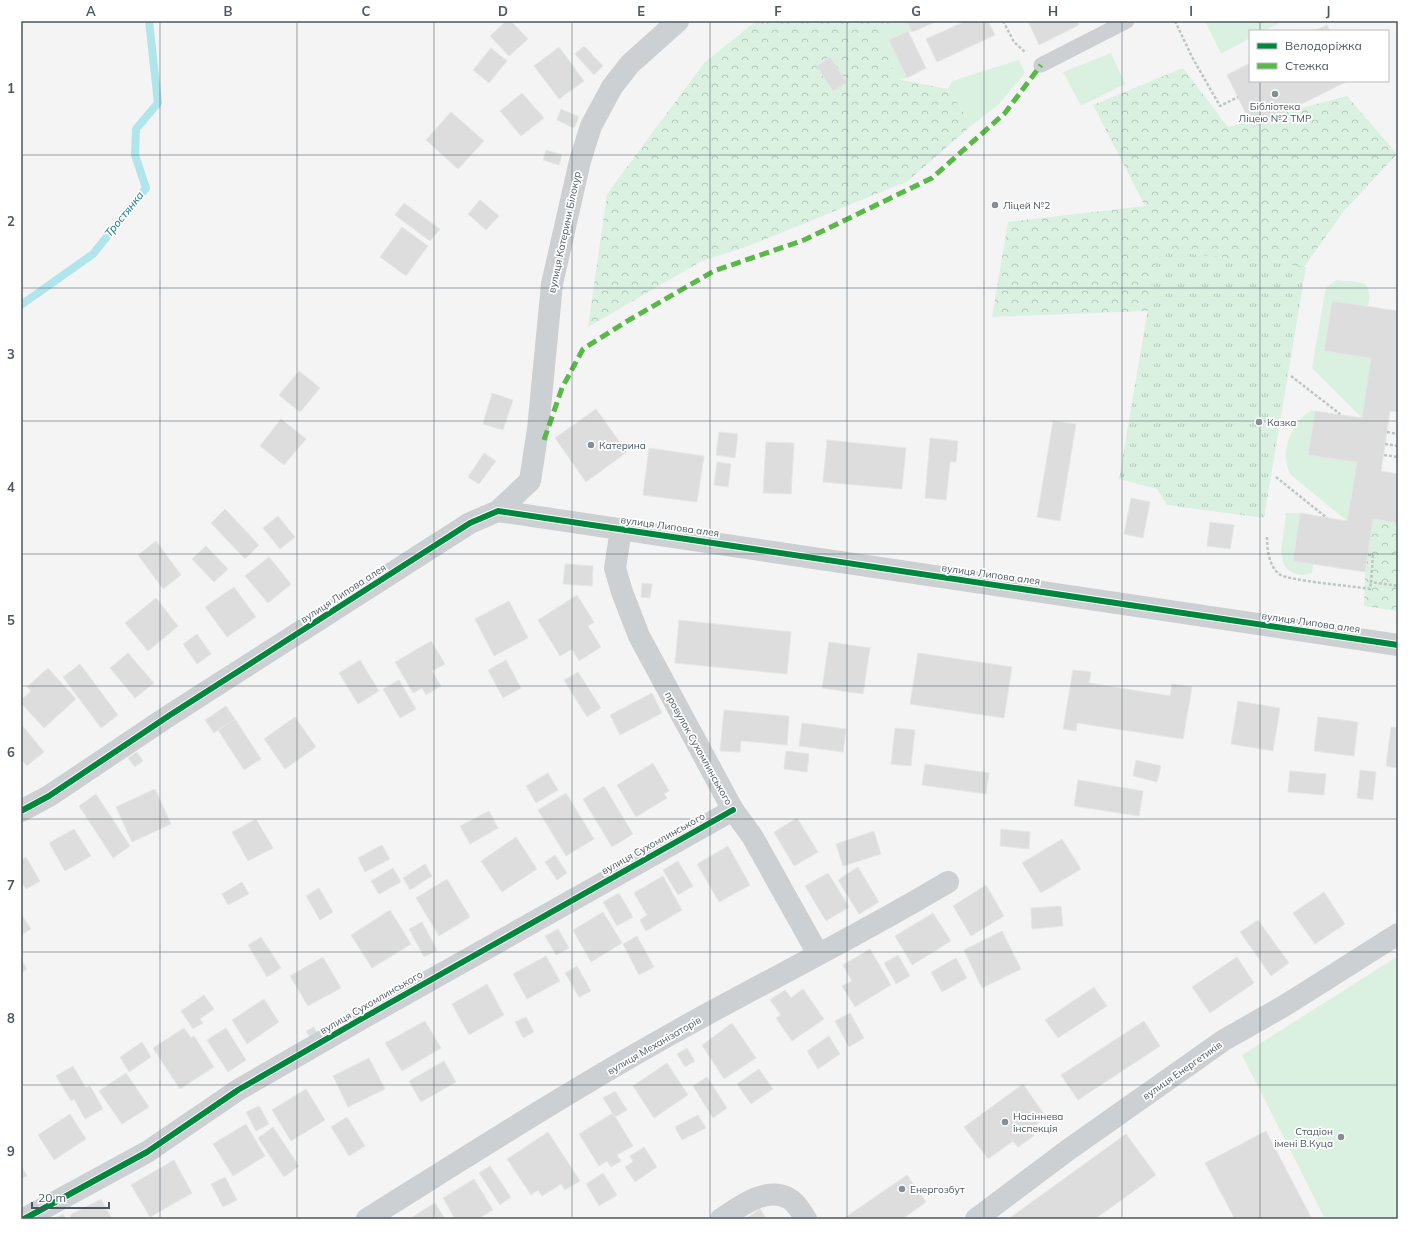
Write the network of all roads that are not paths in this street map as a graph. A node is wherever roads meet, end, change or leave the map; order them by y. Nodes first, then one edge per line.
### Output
1 (678, 21) edge
2 (1126, 21) edge
3 (1041, 65) road end
4 (498, 511) junction
5 (621, 529) junction
6 (1398, 645) edge
7 (733, 810) junction
8 (21, 811) edge
9 (948, 882) dead end
10 (1398, 934) edge
11 (818, 954) junction
12 (24, 1219) edge
13 (367, 1219) edge
14 (721, 1219) edge
15 (806, 1219) edge
16 (976, 1219) edge

1 - 4 street, вулиця Катерини Білокур
2 - 3 lane
4 - 5 street, вулиця Липова алея
4 - 8 street, вулиця Липова алея
5 - 6 street, вулиця Липова алея
5 - 7 street, провулок Сухомлинського
7 - 11 street, провулок Сухомлинського
7 - 12 street, вулиця Сухомлинського
9 - 11 street, вулиця Механізаторів
10 - 16 street, вулиця Енергетиків
11 - 13 street, вулиця Механізаторів
14 - 15 street

